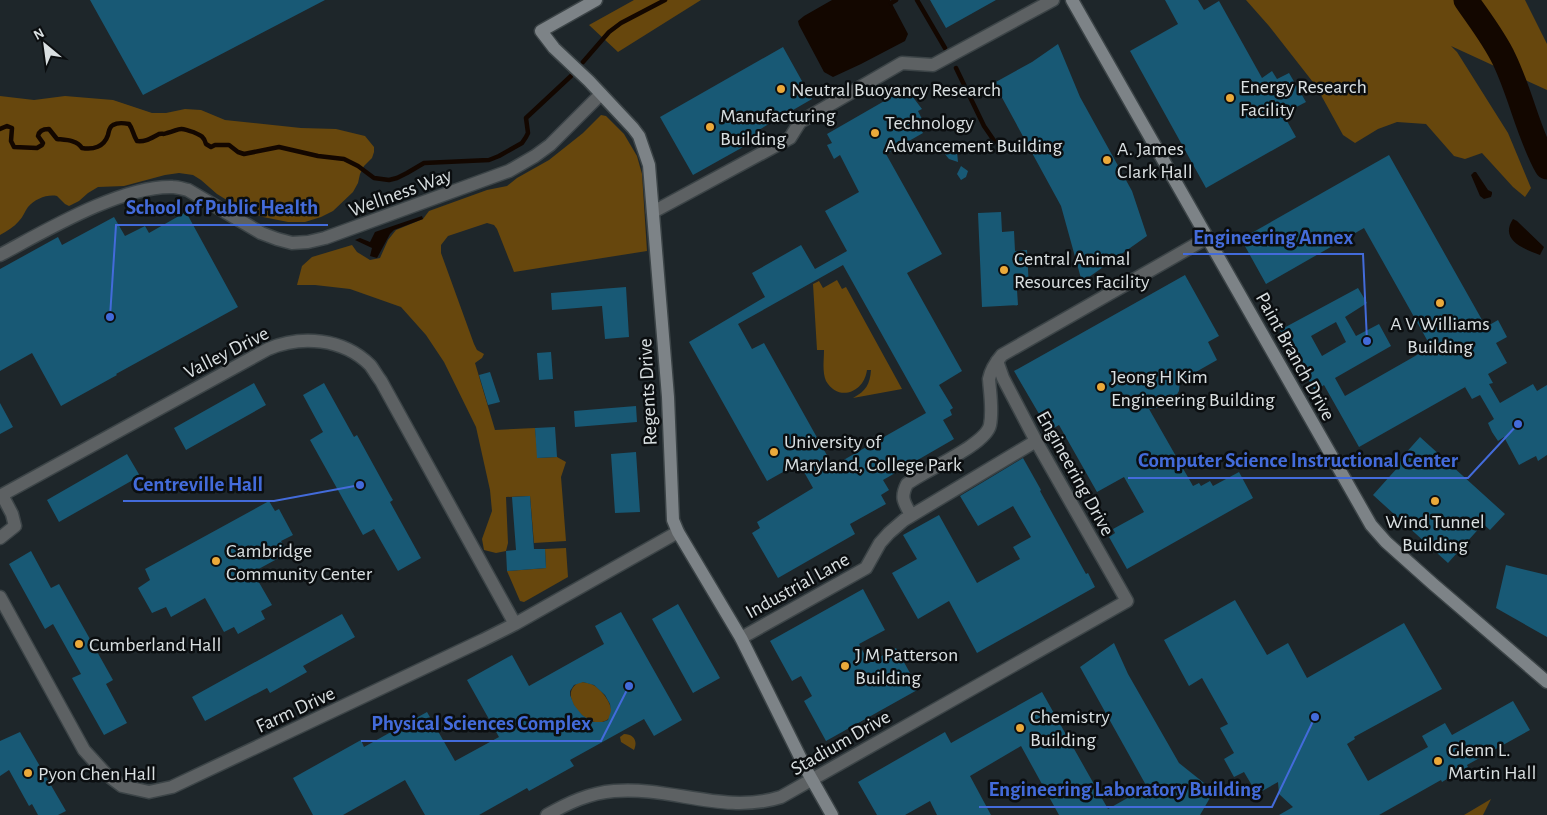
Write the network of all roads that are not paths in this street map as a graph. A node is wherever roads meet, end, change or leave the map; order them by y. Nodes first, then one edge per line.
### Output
1 (596, 0) edge
2 (1053, 0) edge
3 (1072, 0) edge
4 (601, 94) junction
5 (654, 212) junction
6 (1207, 238) junction
7 (0, 255) edge
8 (997, 361) junction
9 (1036, 441) junction
10 (1, 495) edge
11 (911, 515) junction
12 (678, 532) junction
13 (0, 538) edge
14 (0, 597) edge
15 (1127, 601) joint
16 (515, 624) junction
17 (741, 638) junction
18 (1547, 682) edge
19 (811, 780) junction
20 (547, 815) edge
21 (832, 815) edge

1 - 4 street, Regents Drive
2 - 5 street
3 - 6 street, Paint Branch Drive
4 - 5 street, Regents Drive
4 - 7 street, Wellness Way
5 - 12 street, Regents Drive
6 - 8 street
6 - 18 street, Paint Branch Drive
8 - 9 street, Engineering Drive
8 - 11 street
9 - 11 street, Industrial Lane
9 - 15 street, Engineering Drive
10 - 13 street, Valley Drive
10 - 16 street, Valley Drive
11 - 17 street, Industrial Lane
12 - 16 street, Farm Drive
12 - 17 street, Regents Drive
14 - 16 street, Farm Drive
15 - 19 street, Stadium Drive
17 - 19 street, Regents Drive
19 - 20 street, Stadium Drive
19 - 21 street, Regents Drive

